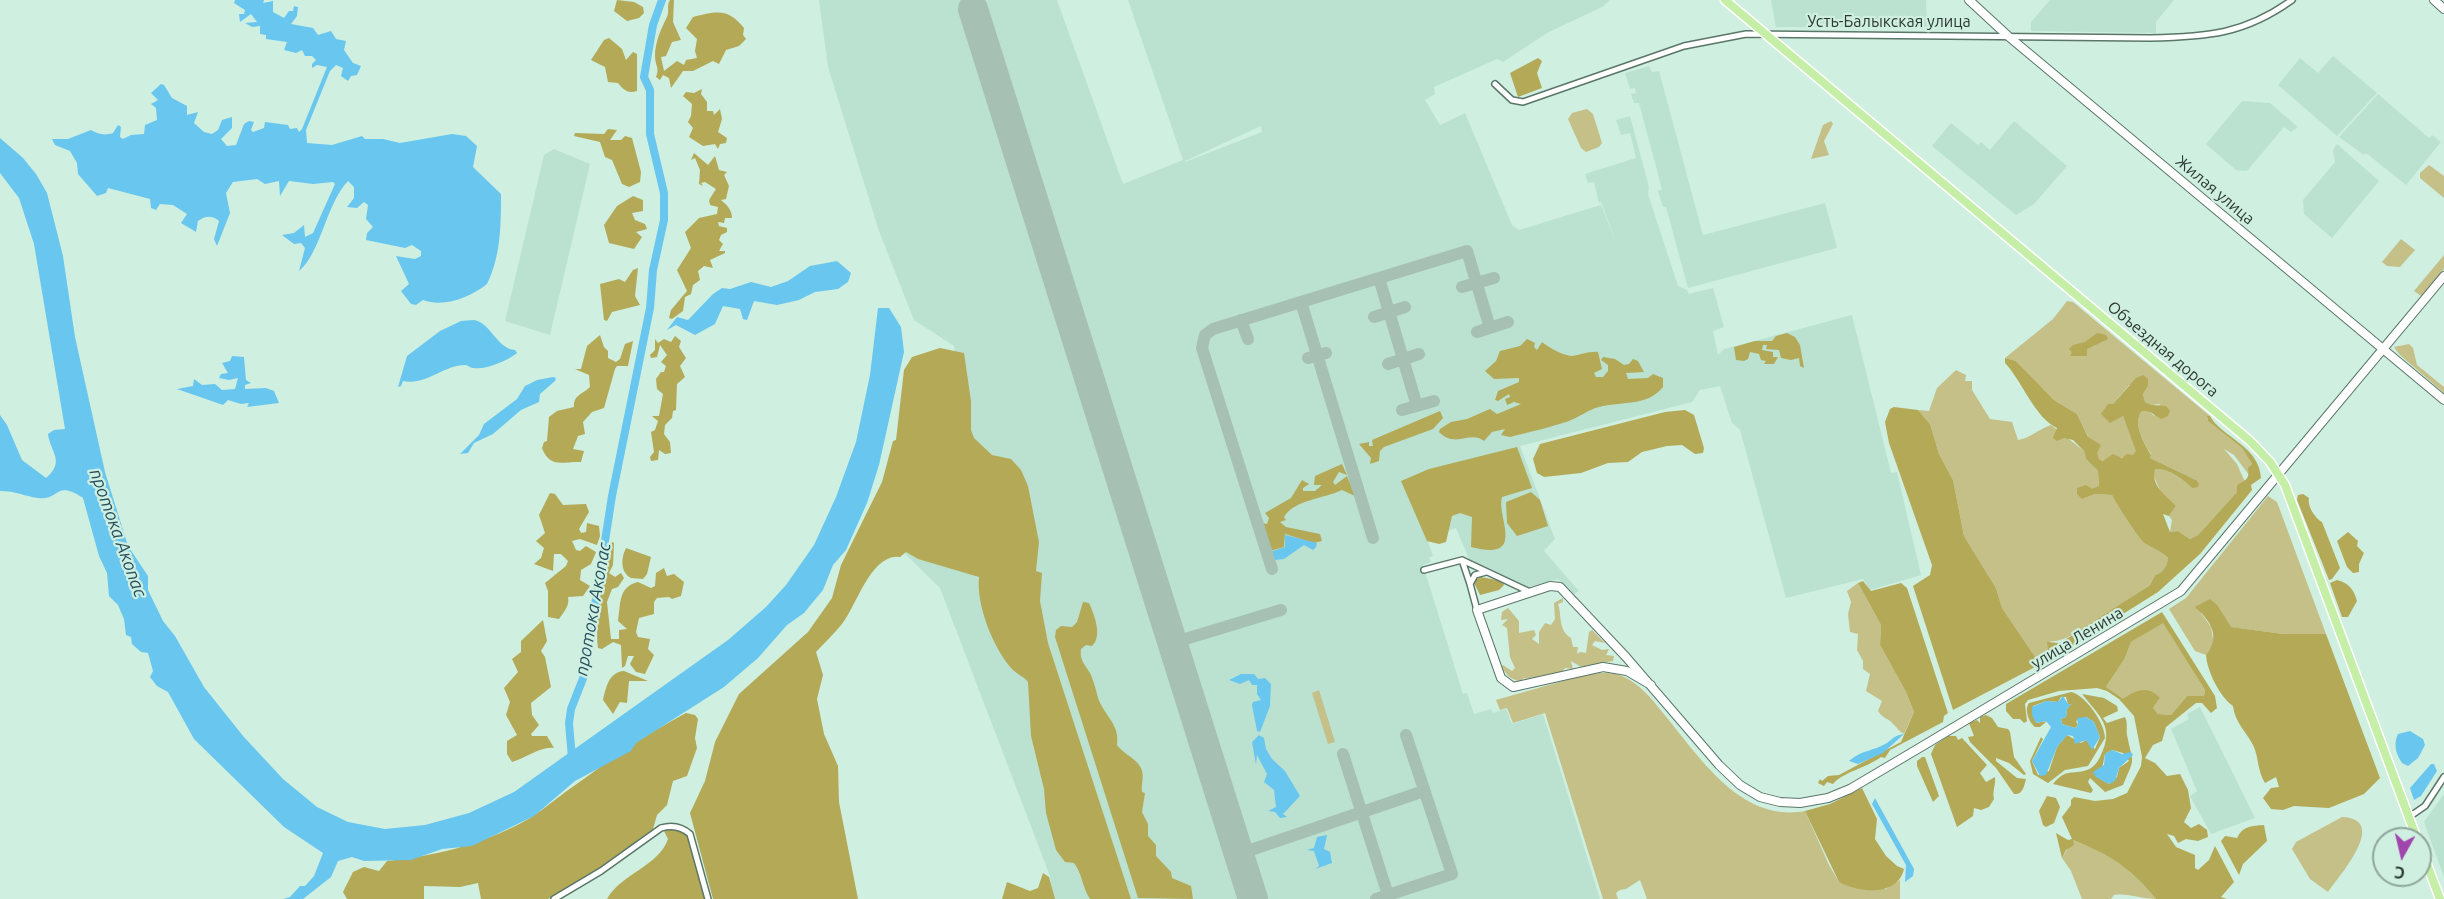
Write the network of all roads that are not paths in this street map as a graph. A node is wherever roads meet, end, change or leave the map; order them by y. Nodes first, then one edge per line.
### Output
1 (1725, 0) edge
2 (1969, 0) edge
3 (2292, 0) edge
4 (2434, 0) edge
5 (2444, 9) edge
6 (1765, 34) junction
7 (2008, 36) junction
8 (1495, 84) dead end
9 (2444, 276) edge
10 (2383, 349) junction
11 (2444, 400) edge
12 (2279, 474) junction
13 (1462, 560) junction
14 (1424, 570) dead end
15 (1490, 573) junction
16 (1470, 584) junction
17 (1530, 592) junction
18 (1477, 610) junction
19 (1626, 657) junction
20 (1619, 668) junction
21 (1651, 685) junction
22 (2444, 777) edge
23 (2409, 817) junction
24 (2413, 827) edge
25 (2432, 878) edge
26 (554, 899) edge
27 (708, 899) edge
28 (2440, 899) edge

1 - 6 main road, Объездная дорога
2 - 7 street, Жилая улица
3 - 7 street, Усть-Балыкская улица
4 - 5 street
6 - 7 street, Усть-Балыкская улица
6 - 8 street, Усть-Балыкская улица
6 - 12 main road, Объездная дорога
7 - 10 street, Жилая улица
9 - 10 street, улица Ленина
10 - 11 street, Жилая улица
10 - 12 street, улица Ленина
12 - 21 street, улица Ленина
12 - 23 main road, Объездная дорога
13 - 14 street
13 - 15 street
13 - 16 street
15 - 16 street
15 - 17 street
16 - 18 street
17 - 18 street
17 - 19 street, улица Ленина
18 - 20 street
19 - 20 street
19 - 21 street, улица Ленина
20 - 21 street
22 - 23 street
23 - 24 main road, Объездная дорога
25 - 28 main road
26 - 27 street

